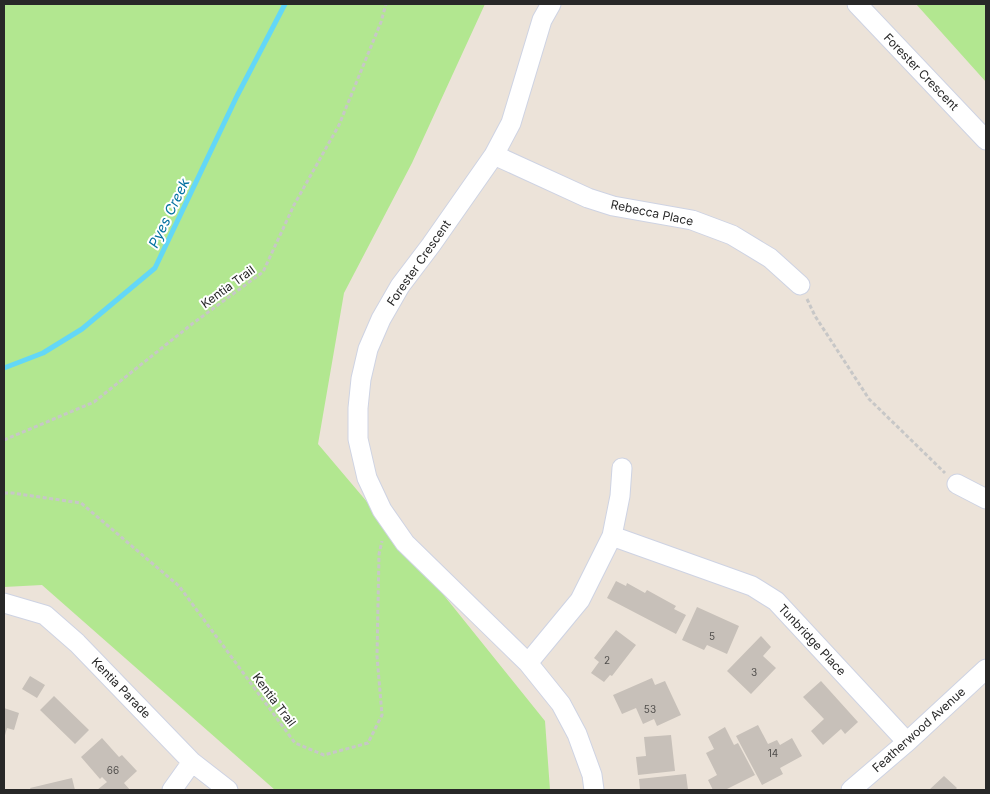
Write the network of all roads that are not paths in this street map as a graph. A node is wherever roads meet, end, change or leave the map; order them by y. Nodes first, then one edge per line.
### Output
1 (551, 4) edge
2 (857, 4) edge
3 (986, 140) edge
4 (494, 156) junction
5 (800, 285) road end
6 (622, 468) dead end
7 (957, 484) road end
8 (986, 499) edge
9 (612, 536) junction
10 (4, 602) edge
11 (528, 663) junction
12 (986, 669) edge
13 (907, 742) junction
14 (192, 762) junction
15 (172, 790) edge
16 (228, 790) edge
17 (594, 790) edge
18 (850, 790) edge

1 - 4 street, Forester Crescent
2 - 3 street, Forester Crescent
4 - 5 street, Rebecca Place
4 - 11 street, Forester Crescent
6 - 9 street
7 - 8 street
9 - 11 street
9 - 13 street, Tunbridge Place
10 - 14 street, Kentia Parade
11 - 17 street, Forester Crescent
12 - 13 street, Featherwood Avenue
13 - 18 street, Featherwood Avenue
14 - 15 street
14 - 16 street, Kentia Parade

